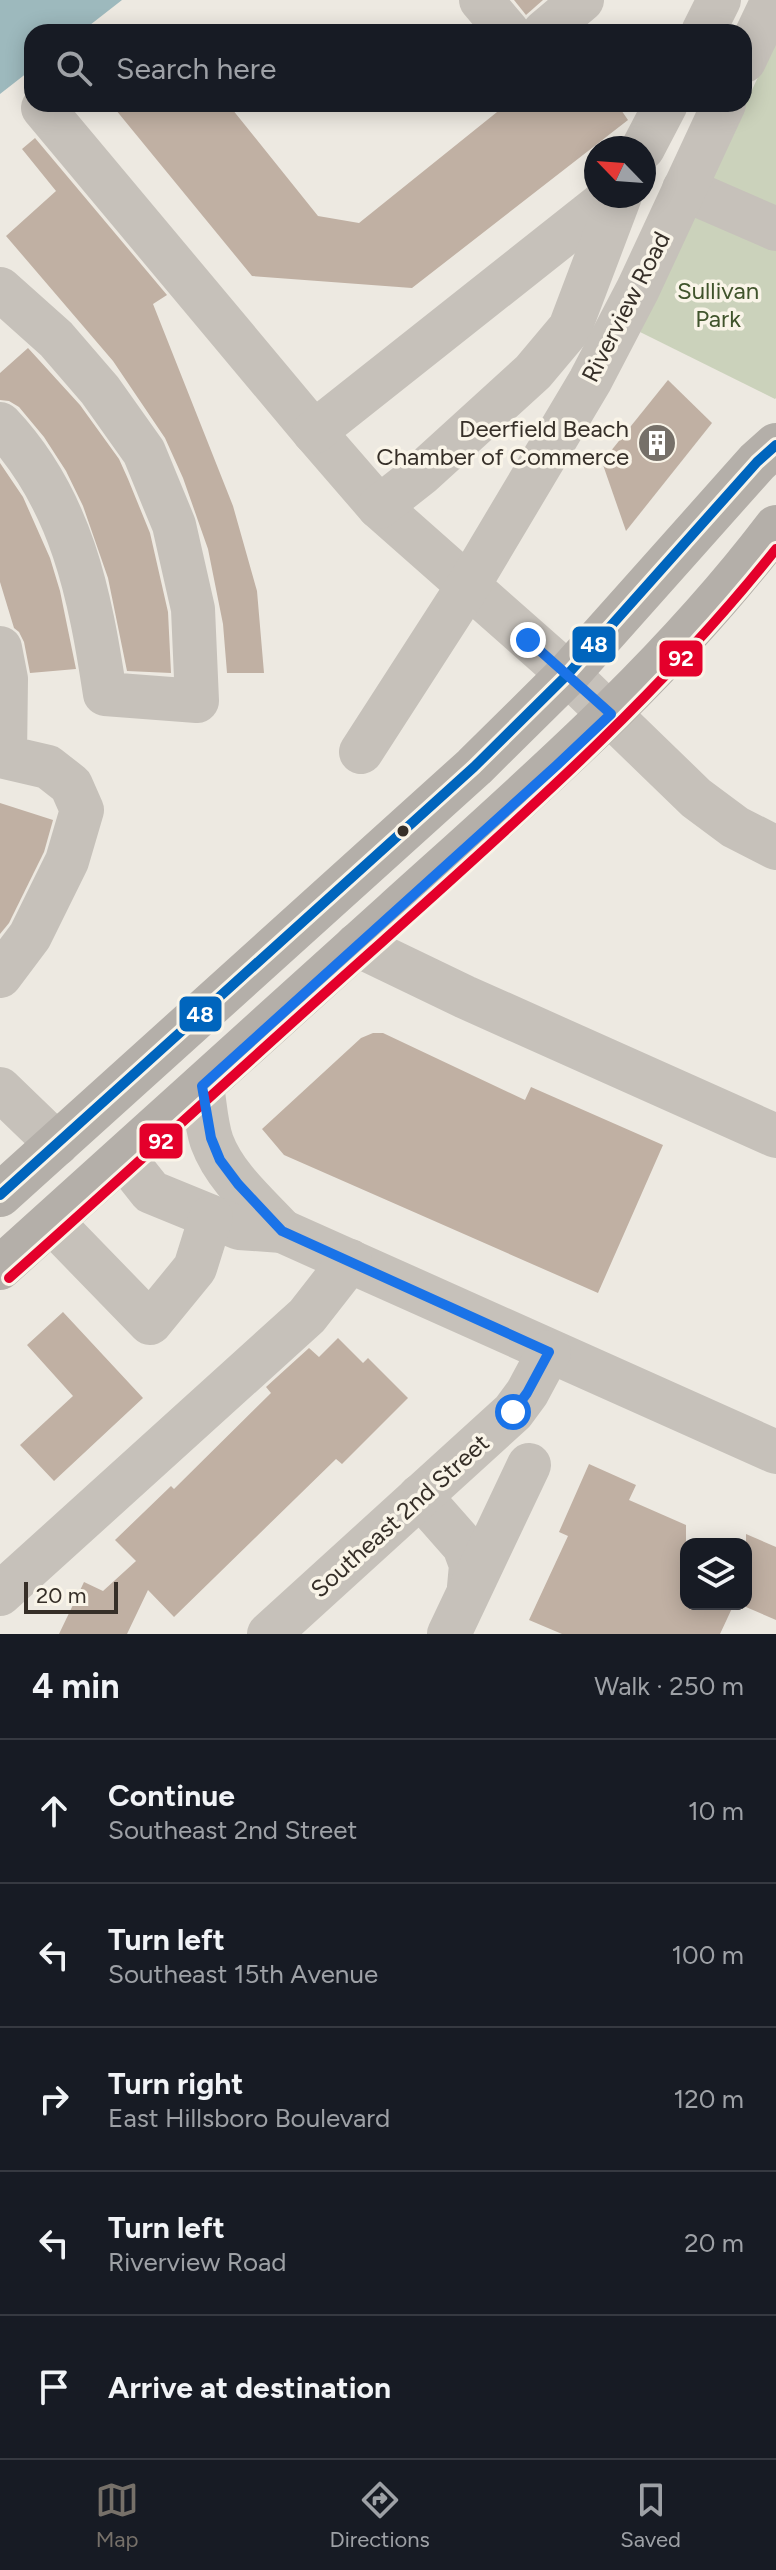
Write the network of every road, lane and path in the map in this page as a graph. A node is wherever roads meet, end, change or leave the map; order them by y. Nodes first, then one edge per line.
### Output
1 (481, 0) edge
2 (582, 0) edge
3 (719, 0) edge
4 (771, 1) edge
5 (501, 24) edge
6 (554, 24) edge
7 (707, 24) edge
8 (752, 43) edge
9 (46, 112) edge
10 (662, 112) edge
11 (720, 112) edge
12 (649, 136) edge
13 (684, 189) junction
14 (597, 208) edge
15 (615, 208) edge
16 (776, 229) edge
17 (0, 289) edge
18 (0, 424) edge
19 (314, 432) junction
20 (776, 445) edge
21 (379, 507) junction
22 (776, 527) edge
23 (468, 586) junction
24 (0, 648) edge
25 (568, 674) junction
26 (611, 714) junction
27 (361, 752) dead end
28 (2, 763) edge
29 (776, 848) edge
30 (357, 945) junction
31 (276, 946) junction
32 (0, 976) edge
33 (202, 1086) junction
34 (0, 1089) edge
35 (776, 1136) edge
36 (57, 1144) junction
37 (124, 1158) junction
38 (0, 1195) edge
39 (211, 1217) junction
40 (52, 1222) junction
41 (282, 1231) junction
42 (0, 1240) edge
43 (350, 1261) junction
44 (0, 1268) edge
45 (549, 1352) junction
46 (776, 1452) edge
47 (529, 1465) dead end
48 (420, 1496) junction
49 (469, 1587) junction
50 (0, 1594) edge
51 (269, 1634) edge
52 (449, 1634) edge

1 - 5 street
2 - 6 street
3 - 7 street
4 - 8 street
9 - 19 street
10 - 12 street
11 - 13 street, Riverview Road
13 - 16 street
13 - 23 street, Riverview Road
14 - 19 street
15 - 21 street
17 - 18 street
19 - 21 street
20 - 25 main road
21 - 23 street
22 - 26 main road
23 - 25 street
23 - 27 street, Riverview Road
24 - 28 street
25 - 26 street
25 - 31 main road
26 - 29 street
26 - 30 main road
28 - 32 street
30 - 33 main road
30 - 35 street
31 - 36 main road
31 - 37 main road
33 - 37 main road
33 - 41 street
34 - 36 street
36 - 38 main road
36 - 42 main road
37 - 39 street
37 - 40 main road
39 - 40 street
39 - 41 street
40 - 44 main road
41 - 43 street
43 - 45 street
43 - 50 street
45 - 46 street
45 - 48 street, Southeast 2nd Street
47 - 49 street
48 - 49 street
48 - 51 street, Southeast 2nd Street
49 - 52 street

